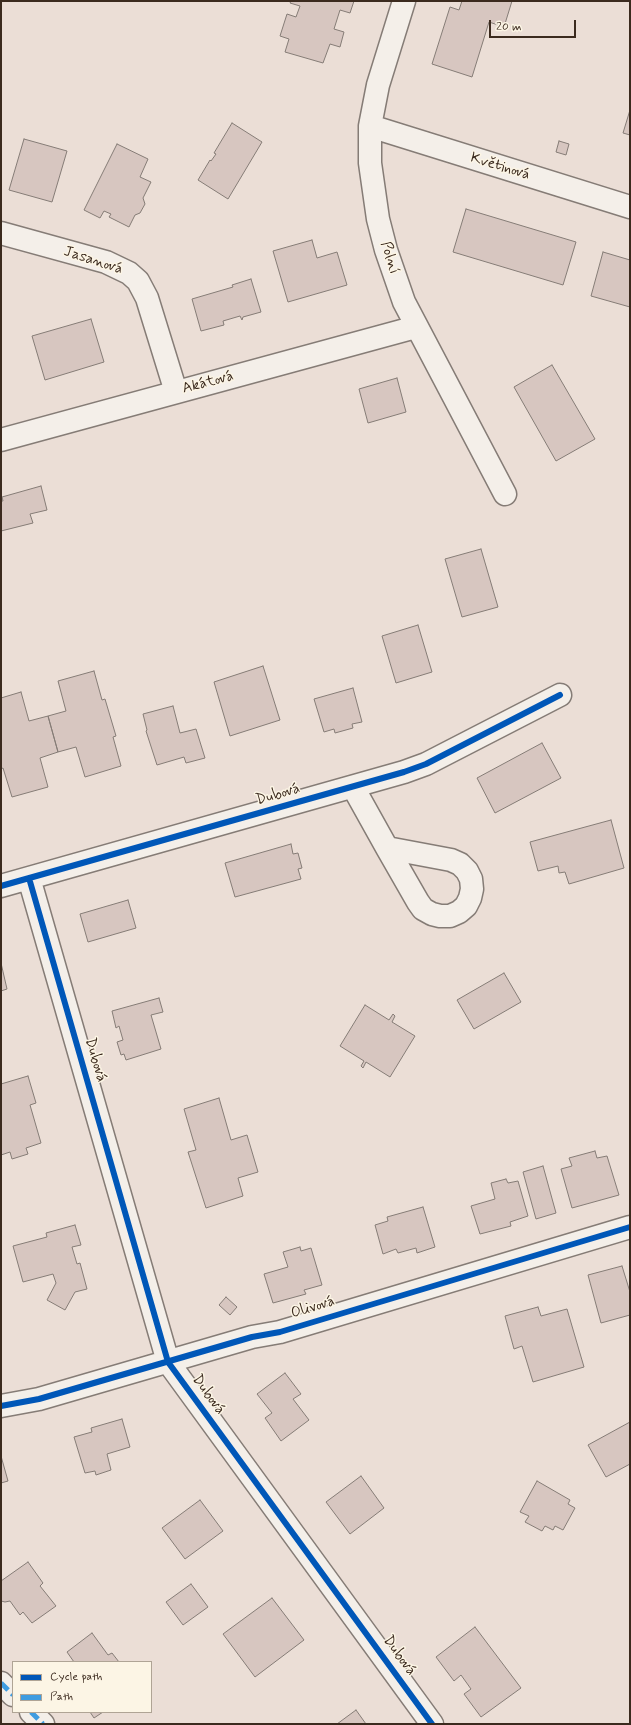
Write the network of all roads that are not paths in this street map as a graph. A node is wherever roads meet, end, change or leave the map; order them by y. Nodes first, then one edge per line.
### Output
1 (404, 1) edge
2 (370, 126) junction
3 (630, 207) edge
4 (1, 233) edge
5 (416, 327) junction
6 (176, 392) junction
7 (1, 440) edge
8 (506, 494) dead end
9 (560, 695) dead end
10 (353, 787) junction
11 (387, 848) dead end
12 (29, 878) junction
13 (1, 886) edge
14 (630, 1228) edge
15 (168, 1362) junction
16 (1, 1406) edge
17 (1, 1683) edge
18 (12, 1694) edge
19 (32, 1713) edge
20 (43, 1724) edge
21 (432, 1724) edge

1 - 2 street, Polní
2 - 3 street, Květinová
2 - 5 street, Polní
4 - 6 street, Jasanová
5 - 6 street, Akátová
5 - 8 street, Polní
6 - 7 street, Akátová
9 - 10 street, Dubová
10 - 11 street
10 - 12 street, Dubová
12 - 13 street
12 - 15 street, Dubová
14 - 15 street, Olivová
15 - 16 street, Olivová
15 - 21 street, Dubová
17 - 18 street
19 - 20 street

